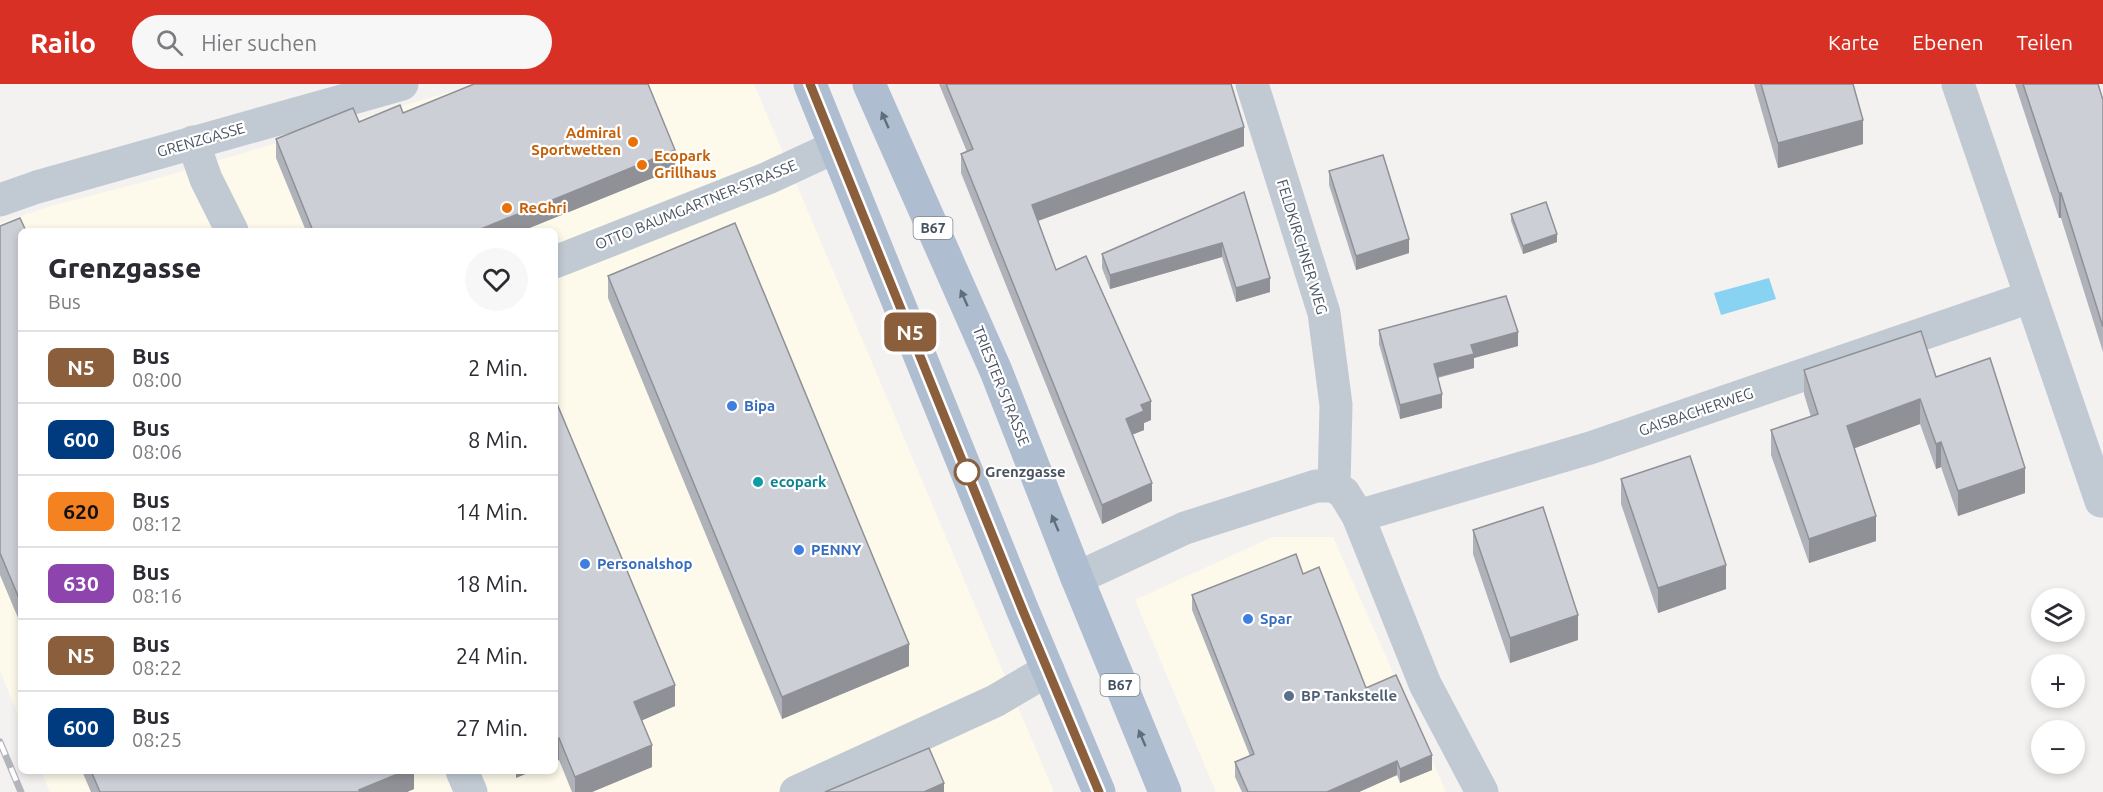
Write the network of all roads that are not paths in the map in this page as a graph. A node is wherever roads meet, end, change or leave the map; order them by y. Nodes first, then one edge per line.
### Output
1 (402, 84) edge
2 (810, 84) edge
3 (869, 84) edge
4 (1252, 84) edge
5 (1959, 84) edge
6 (193, 142) junction
7 (836, 147) junction
8 (0, 200) edge
9 (230, 228) edge
10 (558, 261) edge
11 (2030, 297) junction
12 (1334, 486) junction
13 (2101, 501) dead end
14 (1358, 516) junction
15 (1077, 578) junction
16 (1048, 670) junction
17 (463, 774) edge
18 (471, 792) edge
19 (796, 792) edge
20 (1099, 792) edge
21 (1165, 792) edge
22 (1482, 792) edge

1 - 6 street, GRENZGASSE
2 - 7 main road
15 -> 3 main road, TRIESTER STRASSE / B67
4 - 12 street, FELDKIRCHNER WEG
5 - 11 street
6 - 8 street, GRENZGASSE
6 - 9 street
7 - 10 street, OTTO BAUMGARTNER-STRASSE
7 - 16 main road
11 - 13 street
11 - 14 street, GAISBACHERWEG
12 - 14 street
12 - 15 street
14 - 22 street
21 -> 15 main road, TRIESTER STRASSE / B67
16 - 19 street
16 - 20 main road
17 - 18 street

